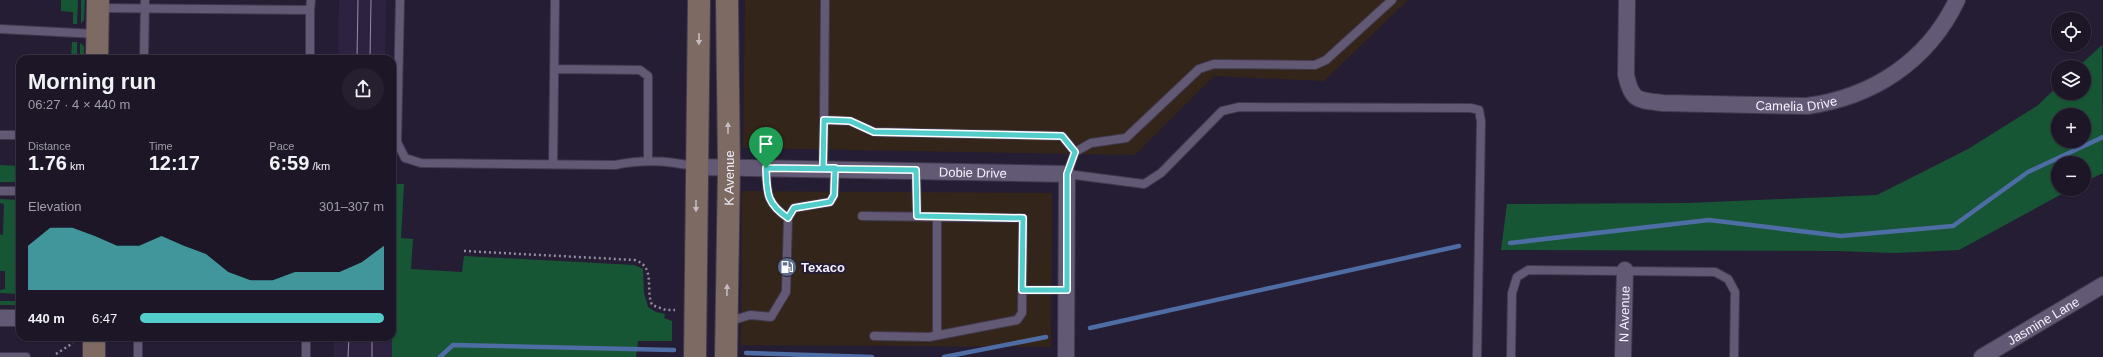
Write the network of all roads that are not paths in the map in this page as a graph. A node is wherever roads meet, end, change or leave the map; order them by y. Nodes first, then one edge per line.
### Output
1 (311, 0) edge
2 (400, 0) edge
3 (555, 0) edge
4 (700, 0) edge
5 (728, 0) edge
6 (825, 0) edge
7 (1392, 0) edge
8 (1627, 0) edge
9 (1957, 0) edge
10 (98, 4) edge
11 (145, 4) edge
12 (310, 10) junction
13 (0, 29) edge
14 (97, 34) junction
15 (97, 55) edge
16 (144, 55) edge
17 (310, 55) edge
18 (554, 69) junction
19 (824, 120) junction
20 (0, 135) edge
21 (16, 135) edge
22 (1075, 152) junction
23 (648, 160) junction
24 (553, 164) junction
25 (696, 167) junction
26 (729, 168) junction
27 (766, 168) junction
28 (829, 168) junction
29 (916, 170) junction
30 (1067, 174) junction
31 (0, 191) edge
32 (16, 191) edge
33 (862, 216) dead end
34 (917, 216) junction
35 (937, 217) junction
36 (788, 218) junction
37 (1624, 270) junction
38 (2103, 285) edge
39 (1022, 290) junction
40 (1067, 290) junction
41 (0, 318) edge
42 (16, 318) edge
43 (726, 322) junction
44 (937, 335) junction
45 (874, 336) dead end
46 (94, 341) edge
47 (138, 341) edge
48 (306, 341) edge
49 (0, 357) edge
50 (26, 357) edge
51 (94, 357) edge
52 (138, 357) edge
53 (306, 357) edge
54 (696, 357) edge
55 (726, 357) edge
56 (1066, 357) edge
57 (1477, 357) edge
58 (1511, 357) edge
59 (1623, 357) edge
60 (1734, 357) edge
61 (1982, 357) edge

1 - 12 lane
2 - 24 lane
3 - 18 lane
4 -> 25 main road
26 -> 5 main road, K Avenue
6 - 19 lane
7 - 22 lane
8 - 9 street, Camelia Drive
10 - 11 lane
10 - 14 main road
11 - 12 lane
11 - 16 lane
12 - 17 lane
13 - 14 lane
14 - 15 main road
18 - 23 lane
18 - 24 lane
19 - 22 lane
19 - 28 lane
20 - 21 lane
22 - 30 lane
23 - 24 lane
23 - 25 lane
25 - 26 street, Dobie Drive
25 -> 54 main road
26 - 27 street, Dobie Drive
43 -> 26 main road, K Avenue
27 - 28 street, Dobie Drive
27 - 36 lane
28 - 29 street, Dobie Drive
28 - 36 lane
29 - 30 street, Dobie Drive
29 - 34 lane
30 - 40 street
30 - 57 lane
31 - 32 lane
33 - 34 lane
34 - 35 lane
35 - 39 lane
35 - 44 lane
36 - 43 lane
37 - 58 lane
37 - 59 street, N Avenue
37 - 60 lane
38 - 61 street, Jasmine Lane
39 - 40 lane
39 - 44 lane
40 - 56 street
41 - 42 street
43 - 55 main road, K Avenue
44 - 45 lane
46 - 51 main road
47 - 52 lane
48 - 53 lane
49 - 50 lane

